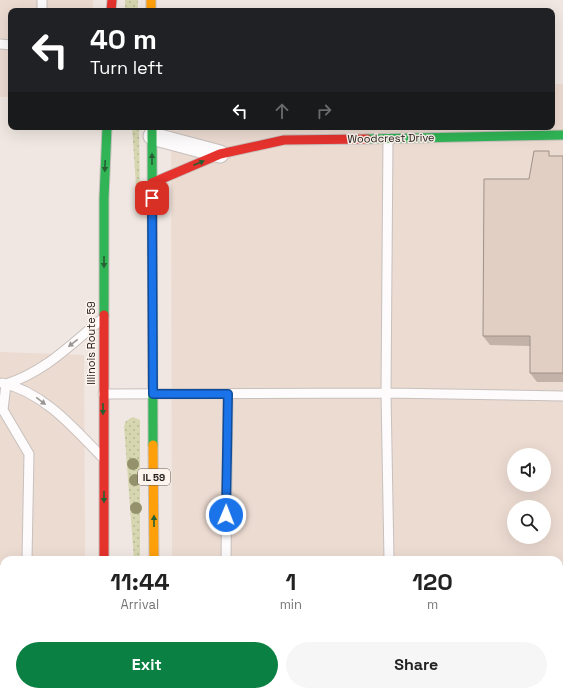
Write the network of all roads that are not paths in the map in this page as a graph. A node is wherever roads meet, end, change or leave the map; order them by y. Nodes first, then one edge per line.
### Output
1 (107, 130) edge
2 (152, 132) edge
3 (563, 135) edge
4 (388, 138) junction
5 (220, 154) junction
6 (152, 183) junction
7 (104, 318) junction
8 (3, 384) edge
9 (386, 393) junction
10 (103, 394) junction
11 (153, 394) junction
12 (228, 394) junction
13 (563, 396) edge
14 (2, 412) edge
15 (104, 458) junction
16 (27, 556) edge
17 (104, 556) edge
18 (154, 556) edge
19 (226, 556) edge
20 (389, 556) edge

1 -> 7 main road, Illinois Route 59
2 - 5 street, Woodcrest Drive
6 -> 2 main road, IL 59
3 - 4 main road, Woodcrest Drive
4 - 5 main road, Woodcrest Drive
4 - 9 lane
6 -> 5 main road, Woodcrest Drive
6 - 11 main road, IL 59
7 -> 8 lane
7 - 10 main road, Illinois Route 59
8 - 14 lane
8 -> 15 lane
9 - 12 lane
9 - 13 lane
9 - 20 lane
10 - 11 lane
10 -> 15 main road, Illinois Route 59
11 - 12 lane
18 -> 11 main road, IL 59
12 - 19 lane
14 - 16 lane
15 -> 17 main road, Illinois Route 59

